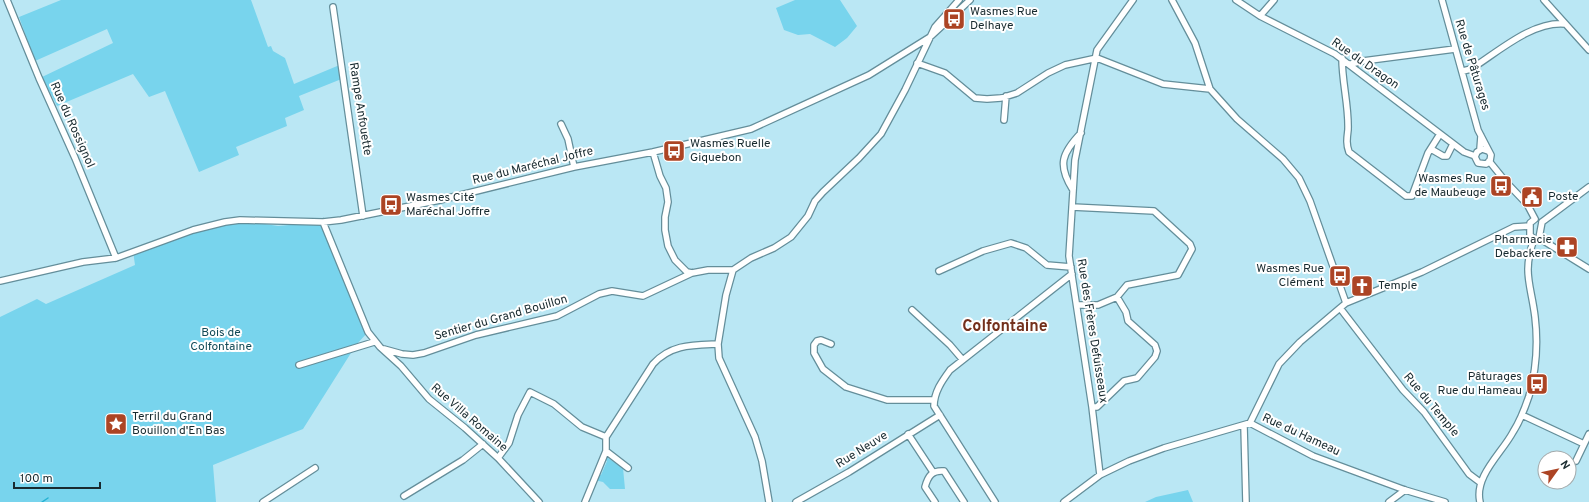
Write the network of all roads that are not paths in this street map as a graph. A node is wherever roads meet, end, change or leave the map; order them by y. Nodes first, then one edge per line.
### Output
1 (7, 0) edge
2 (959, 0) edge
3 (970, 0) edge
4 (1133, 0) edge
5 (1172, 0) edge
6 (1236, 0) edge
7 (1274, 0) edge
8 (1442, 0) edge
9 (1544, 0) edge
10 (333, 7) dead end
11 (1260, 16) junction
12 (1565, 24) junction
13 (930, 37) junction
14 (1455, 49) junction
15 (1589, 50) edge
16 (1097, 58) junction
17 (1342, 58) junction
18 (917, 63) junction
19 (1350, 64) junction
20 (1463, 71) junction
21 (1210, 89) junction
22 (1006, 96) junction
23 (1004, 120) dead end
24 (561, 124) dead end
25 (1081, 133) junction
26 (1440, 134) junction
27 (1481, 136) junction
28 (1453, 144) junction
29 (1431, 149) junction
30 (1480, 149) junction
31 (1488, 150) junction
32 (653, 152) junction
33 (1475, 156) junction
34 (1489, 161) junction
35 (574, 167) junction
36 (1589, 188) edge
37 (1073, 190) junction
38 (1072, 207) junction
39 (363, 216) junction
40 (1535, 219) junction
41 (323, 222) junction
42 (1542, 222) junction
43 (1530, 226) junction
44 (1537, 238) junction
45 (116, 258) junction
46 (1071, 267) junction
47 (1589, 268) edge
48 (733, 270) junction
49 (939, 271) dead end
50 (692, 273) junction
51 (1072, 274) junction
52 (0, 281) edge
53 (1117, 297) junction
54 (1346, 303) junction
55 (1076, 304) junction
56 (1340, 308) junction
57 (912, 310) dead end
58 (374, 342) junction
59 (718, 344) junction
60 (831, 344) dead end
61 (380, 348) junction
62 (962, 359) junction
63 (299, 365) dead end
64 (934, 400) junction
65 (1092, 407) junction
66 (940, 415) junction
67 (1522, 415) junction
68 (1250, 423) junction
69 (1244, 426) junction
70 (908, 434) junction
71 (1589, 434) edge
72 (606, 437) junction
73 (483, 444) junction
74 (1584, 444) junction
75 (606, 451) junction
76 (498, 458) junction
77 (1577, 459) edge
78 (315, 468) dead end
79 (628, 468) dead end
80 (933, 472) junction
81 (1100, 475) junction
82 (1481, 483) junction
83 (1404, 490) junction
84 (404, 496) dead end
85 (263, 502) edge
86 (539, 502) edge
87 (585, 502) edge
88 (769, 502) edge
89 (796, 502) edge
90 (935, 502) edge
91 (964, 502) edge
92 (995, 502) edge
93 (1064, 502) edge
94 (1246, 502) edge
95 (1389, 502) edge
96 (1445, 502) edge
97 (1480, 502) edge

1 - 45 street, Rue du Rossignol
2 - 13 street
3 - 13 street, Rue du Maréchal Joffre
4 - 16 street, Rue des Frères Defuisseaux
5 - 21 street
6 - 11 street, Rue du Dragon
7 - 11 street
8 - 14 street, Rue de Pâturages
9 - 12 street
10 - 39 street, Rampe Anfouette
11 - 17 street, Rue du Dragon
12 - 15 street
12 - 20 street
13 - 18 street
13 - 32 street, Rue du Maréchal Joffre
14 - 19 street
14 - 20 street, Rue de Pâturages
16 - 21 street
16 - 22 street
16 - 25 street, Rue des Frères Defuisseaux
17 - 19 street, Rue du Dragon
17 - 29 street
18 - 22 street
18 - 48 street
19 - 26 street, Rue du Dragon
20 - 27 street, Rue de Pâturages
21 - 54 street
22 - 23 street
24 - 35 street
25 - 37 street, Rue des Frères Defuisseaux
25 - 37 street, Rue des Frères Defuisseaux
26 - 28 street, Rue du Dragon
26 - 29 street
27 - 30 street, Rue de Pâturages
27 - 31 street, Rue de Pâturages
28 - 29 street
28 - 33 street, Rue du Dragon
30 - 31 street
30 - 33 street
31 - 34 street
32 - 35 street, Rue du Maréchal Joffre
32 - 50 street
33 - 34 street
34 - 40 street
35 - 39 street, Rue du Maréchal Joffre
36 - 42 street
37 - 38 street, Rue des Frères Defuisseaux
38 - 46 street, Rue des Frères Defuisseaux
38 - 53 street
39 - 41 street, Rue du Maréchal Joffre
40 - 42 street
40 - 43 street
41 - 45 street, Rue du Maréchal Joffre
41 - 58 street, Rue Villa Romaine
42 - 44 street
43 - 44 street
43 - 54 street
44 - 47 street
44 - 67 street
45 - 52 street, Rue du Maréchal Joffre
46 - 49 street
46 - 51 street, Rue des Frères Defuisseaux
48 - 50 street, Sentier du Grand Bouillon
48 - 59 street
50 - 61 street, Sentier du Grand Bouillon
51 - 55 street, Rue des Frères Defuisseaux
51 - 62 street
53 - 55 street
53 - 65 street
54 - 56 street
55 - 65 street, Rue des Frères Defuisseaux
56 - 68 street
56 - 82 street, Rue du Temple
57 - 62 street
58 - 61 street, Rue Villa Romaine
58 - 63 street
59 - 72 street
59 - 88 street
60 - 64 street
61 - 73 street, Rue Villa Romaine
62 - 64 street
64 - 66 street
65 - 81 street, Rue des Frères Defuisseaux
66 - 70 street, Rue Neuve
66 - 92 street
67 - 74 street
67 - 82 street
68 - 69 street, Rue du Hameau
68 - 83 street, Rue du Hameau
69 - 81 street, Rue du Hameau
69 - 94 street
70 - 80 street
70 - 89 street, Rue Neuve
71 - 74 street
72 - 75 street
72 - 76 street
73 - 76 street, Rue Villa Romaine
73 - 84 street
74 - 77 street
75 - 79 street
75 - 87 street
76 - 86 street, Rue Villa Romaine
78 - 85 street
80 - 90 street
80 - 91 street
81 - 93 street, Rue du Hameau
82 - 97 street
83 - 95 street
83 - 96 street, Rue du Hameau

